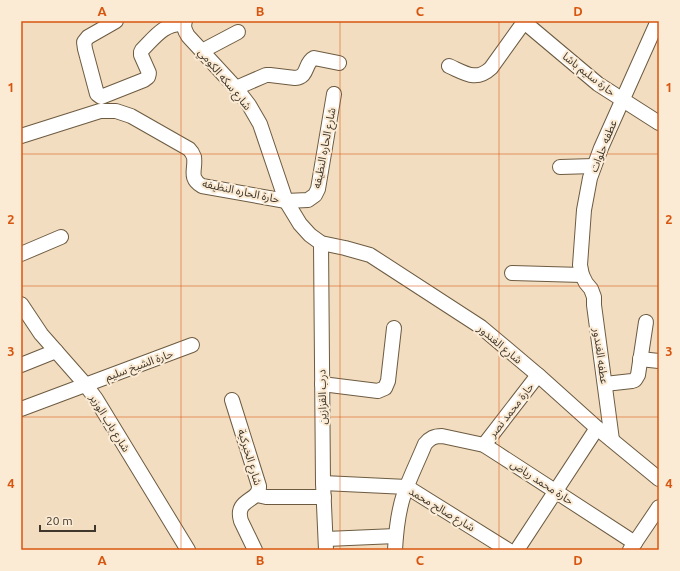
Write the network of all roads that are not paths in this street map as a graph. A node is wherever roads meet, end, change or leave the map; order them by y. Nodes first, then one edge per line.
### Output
1 (116, 21) edge
2 (523, 21) edge
3 (184, 23) edge
4 (654, 24) edge
5 (238, 32) dead end
6 (202, 51) junction
7 (339, 63) dead end
8 (449, 66) dead end
9 (236, 88) junction
10 (334, 94) dead end
11 (623, 100) junction
12 (659, 123) edge
13 (21, 136) edge
14 (594, 166) junction
15 (560, 167) dead end
16 (286, 201) junction
17 (60, 237) dead end
18 (321, 243) junction
19 (21, 254) edge
20 (512, 273) dead end
21 (582, 275) junction
22 (21, 304) edge
23 (646, 322) dead end
24 (394, 328) dead end
25 (192, 345) dead end
26 (56, 351) junction
27 (640, 358) junction
28 (659, 361) edge
29 (21, 365) edge
30 (538, 375) junction
31 (85, 384) junction
32 (322, 384) junction
33 (605, 384) junction
34 (232, 400) dead end
35 (21, 409) edge
36 (597, 428) junction
37 (612, 440) junction
38 (484, 445) junction
39 (659, 479) edge
40 (407, 487) junction
41 (324, 490) junction
42 (556, 491) junction
43 (257, 495) junction
44 (659, 507) edge
45 (396, 543) edge
46 (326, 545) edge
47 (632, 546) edge
48 (188, 550) edge
49 (255, 550) edge
50 (508, 550) edge
51 (517, 550) edge

1 - 3 street
2 - 8 street
2 - 11 street, حارة سليم باشا
3 - 6 street, شارع سكه الكومي
4 - 11 street, عطفه حلوات
5 - 6 street
6 - 9 street, شارع سكه الكومي
7 - 9 street
9 - 16 street, شارع سكه الكومي
10 - 16 street, شارع الحاره النظيفه
11 - 12 street, حارة سليم باشا
11 - 14 street, عطفه حلوات
13 - 16 street, حارة الحاره النظيفه
14 - 15 street
14 - 21 street, عطفه حلوات
16 - 18 street, شارع سكه الكومي
17 - 19 street
18 - 30 street, شارع الغندور
18 - 32 street, درب القزازين
20 - 21 street
21 - 33 street, عطفه الغندور
22 - 26 street, شارع باب الوزير
23 - 27 street
24 - 32 street
25 - 31 street, حارة الشيخ سليم
26 - 29 street
26 - 31 street, شارع باب الوزير
27 - 28 street
27 - 33 street
30 - 36 street, شارع الغندور
30 - 38 street, حارة محمد نصر
31 - 35 street, حارة الشيخ سليم
31 - 48 street, شارع باب الوزير
32 - 41 street, درب القزازين
33 - 37 street, عطفه الغندور
34 - 43 street, شارع الخبركية
36 - 37 street, شارع الغندور
36 - 42 street
37 - 39 street, شارع الغندور
38 - 40 street, حارة محمد رياض
38 - 42 street, حارة محمد رياض
40 - 41 street, شارع صالح محمد
40 - 45 street
40 - 50 street, شارع صالح محمد
41 - 43 street, شارع صالح محمد
41 - 46 street, درب القزازين
42 - 47 street, حارة محمد رياض
42 - 51 street
43 - 49 street, شارع الخبركية
44 - 47 street
45 - 46 street

